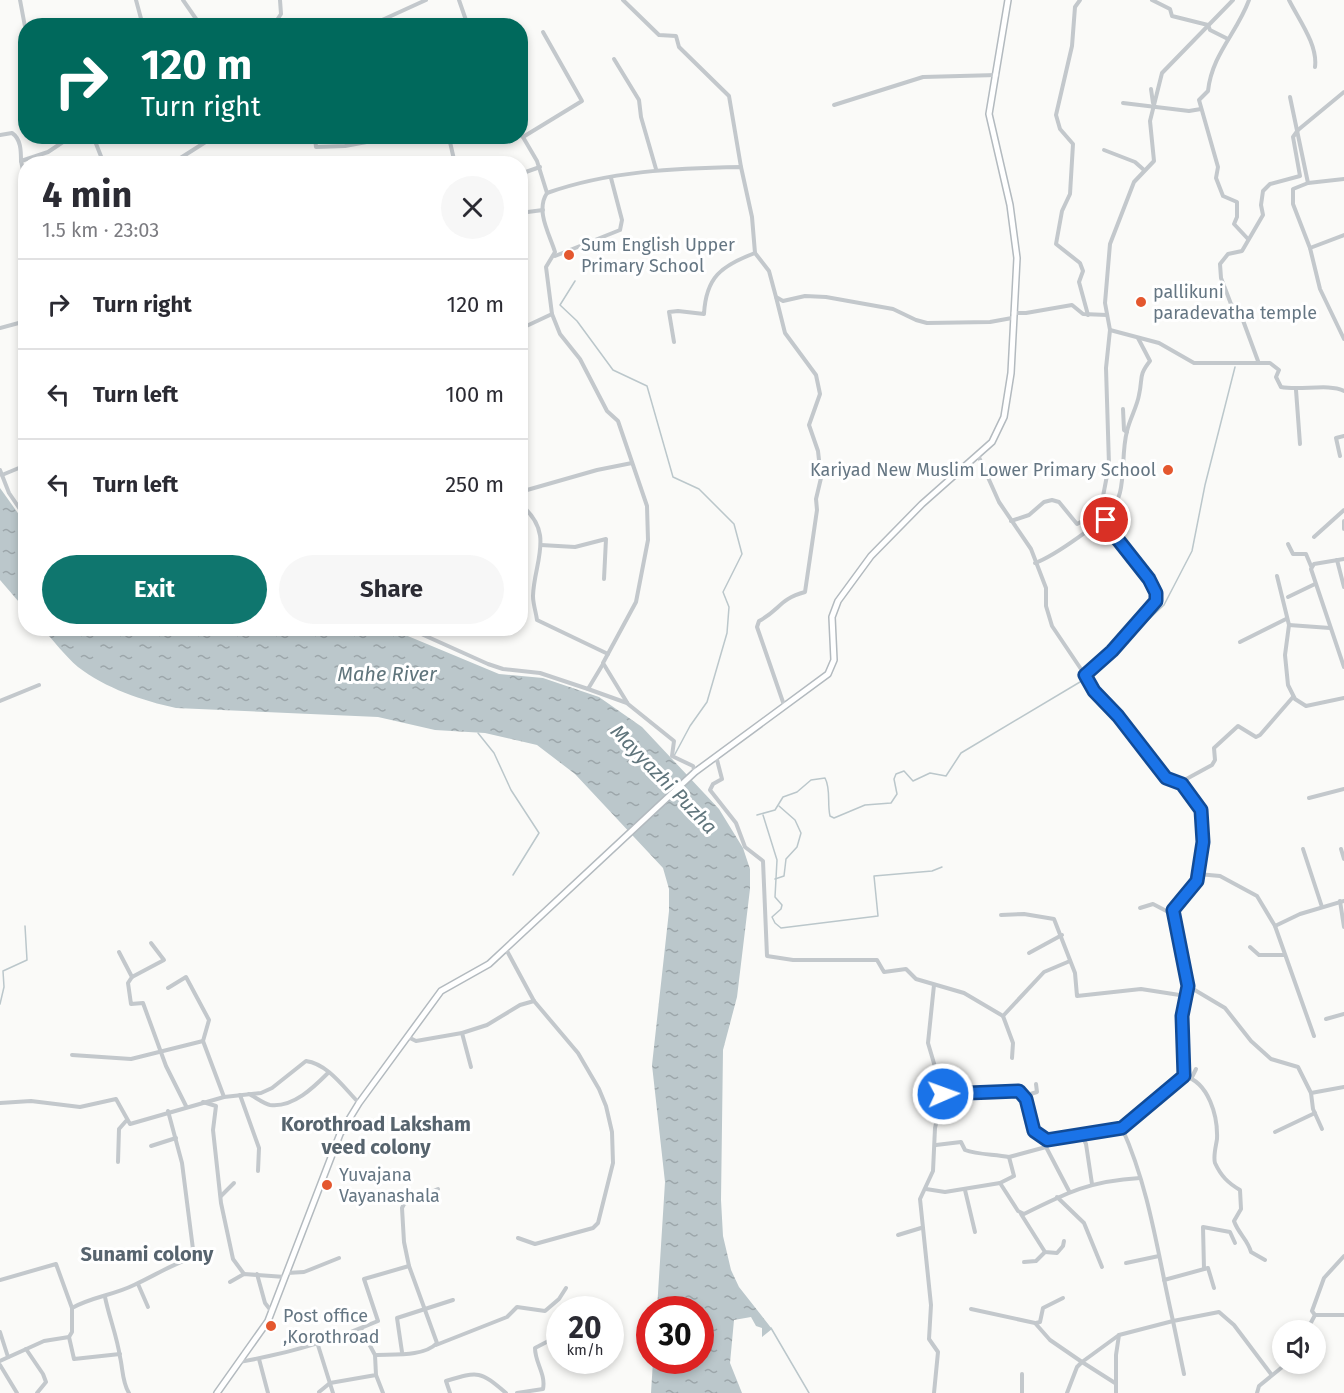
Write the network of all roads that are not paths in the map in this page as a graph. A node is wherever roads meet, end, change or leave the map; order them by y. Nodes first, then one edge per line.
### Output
1 (20, 0) edge
2 (136, 0) edge
3 (183, 0) edge
4 (280, 0) edge
5 (426, 0) edge
6 (459, 0) edge
7 (623, 0) edge
8 (1008, 0) edge
9 (1080, 0) edge
10 (1152, 0) edge
11 (1233, 0) edge
12 (1250, 0) edge
13 (1289, 0) edge
14 (23, 18) edge
15 (141, 18) edge
16 (195, 18) edge
17 (278, 18) edge
18 (387, 18) edge
19 (465, 18) edge
20 (1208, 25) junction
21 (543, 32) dead end
22 (1228, 39) junction
23 (614, 59) dead end
24 (1314, 67) dead end
25 (996, 75) junction
26 (1151, 89) dead end
27 (1344, 92) edge
28 (1290, 96) dead end
29 (1123, 104) dead end
30 (834, 105) dead end
31 (1154, 106) junction
32 (1201, 109) junction
33 (1298, 130) junction
34 (528, 134) edge
35 (0, 135) edge
36 (18, 142) edge
37 (60, 144) edge
38 (202, 144) edge
39 (316, 144) edge
40 (356, 144) edge
41 (527, 144) edge
42 (1104, 150) dead end
43 (36, 156) edge
44 (183, 156) edge
45 (540, 167) junction
46 (741, 167) junction
47 (657, 169) junction
48 (1144, 170) junction
49 (528, 171) edge
50 (611, 178) junction
51 (1344, 179) edge
52 (1308, 183) junction
53 (547, 193) junction
54 (543, 210) junction
55 (528, 212) edge
56 (1344, 235) edge
57 (1248, 239) junction
58 (1310, 248) junction
59 (755, 253) junction
60 (555, 256) junction
61 (776, 297) junction
62 (552, 314) junction
63 (1013, 315) junction
64 (1088, 315) junction
65 (1107, 315) junction
66 (18, 323) edge
67 (528, 326) edge
68 (0, 328) edge
69 (1110, 330) junction
70 (1342, 332) edge
71 (1138, 339) junction
72 (1344, 339) edge
73 (674, 342) dead end
74 (1258, 361) junction
75 (1296, 390) junction
76 (1344, 391) edge
77 (1123, 409) dead end
78 (1127, 432) junction
79 (1344, 436) edge
80 (1299, 444) dead end
81 (978, 455) junction
82 (1340, 456) dead end
83 (632, 464) junction
84 (18, 468) edge
85 (1, 473) edge
86 (528, 490) edge
87 (18, 506) edge
88 (1344, 510) edge
89 (528, 511) edge
90 (1100, 512) junction
91 (1107, 519) junction
92 (1011, 521) junction
93 (1344, 521) edge
94 (1344, 529) edge
95 (1314, 537) dead end
96 (1288, 544) dead end
97 (541, 545) junction
98 (1344, 559) edge
99 (1337, 560) junction
100 (1035, 563) junction
101 (1311, 566) junction
102 (1276, 576) dead end
103 (604, 579) dead end
104 (1315, 584) junction
105 (1344, 587) edge
106 (1288, 597) dead end
107 (1286, 619) junction
108 (1289, 625) junction
109 (1330, 628) junction
110 (423, 636) edge
111 (1240, 642) dead end
112 (608, 654) junction
113 (603, 663) junction
114 (1344, 667) edge
115 (1086, 676) junction
116 (39, 684) dead end
117 (588, 689) junction
118 (1293, 697) junction
119 (1344, 698) edge
120 (0, 701) edge
121 (628, 704) junction
122 (784, 705) junction
123 (716, 755) junction
124 (695, 772) junction
125 (1179, 783) junction
126 (1344, 789) edge
127 (1309, 798) dead end
128 (1303, 849) dead end
129 (1341, 849) dead end
130 (1344, 860) edge
131 (1198, 874) junction
132 (1342, 901) edge
133 (1322, 907) junction
134 (1140, 908) dead end
135 (1001, 915) dead end
136 (1174, 915) junction
137 (1275, 926) junction
138 (1344, 927) edge
139 (1062, 935) junction
140 (151, 943) dead end
141 (1250, 947) dead end
142 (506, 949) junction
143 (119, 952) dead end
144 (1029, 953) dead end
145 (1284, 955) junction
146 (1070, 960) junction
147 (132, 977) junction
148 (934, 985) junction
149 (1188, 986) junction
150 (168, 988) dead end
151 (1186, 996) junction
152 (534, 1001) junction
153 (1344, 1014) edge
154 (1003, 1016) junction
155 (1326, 1019) dead end
156 (462, 1033) junction
157 (1314, 1036) dead end
158 (408, 1037) junction
159 (203, 1041) junction
160 (163, 1053) junction
161 (72, 1055) dead end
162 (1012, 1058) dead end
163 (471, 1067) dead end
164 (1196, 1070) dead end
165 (328, 1073) junction
166 (1184, 1076) junction
167 (1191, 1079) junction
168 (1036, 1084) dead end
169 (1344, 1087) edge
170 (1311, 1093) junction
171 (249, 1094) junction
172 (943, 1094) junction
173 (240, 1095) junction
174 (1024, 1096) junction
175 (224, 1097) junction
176 (202, 1102) junction
177 (0, 1103) edge
178 (359, 1103) junction
179 (186, 1106) junction
180 (168, 1111) junction
181 (1315, 1113) junction
182 (126, 1121) junction
183 (1122, 1128) junction
184 (1322, 1129) dead end
185 (1275, 1132) dead end
186 (1081, 1134) junction
187 (176, 1138) junction
188 (936, 1145) junction
189 (152, 1146) dead end
190 (1009, 1157) junction
191 (118, 1162) dead end
192 (258, 1171) dead end
193 (1140, 1178) junction
194 (234, 1184) dead end
195 (1000, 1184) junction
196 (1092, 1184) junction
197 (438, 1189) dead end
198 (926, 1189) junction
199 (965, 1190) junction
200 (1069, 1191) junction
201 (220, 1196) junction
202 (1057, 1197) junction
203 (1021, 1213) junction
204 (921, 1228) junction
205 (975, 1232) dead end
206 (898, 1234) dead end
207 (518, 1238) dead end
208 (1064, 1241) dead end
209 (1235, 1243) dead end
210 (1045, 1252) junction
211 (1158, 1256) junction
212 (1344, 1256) edge
213 (339, 1258) dead end
214 (1265, 1260) dead end
215 (1024, 1262) dead end
216 (1126, 1263) dead end
217 (409, 1266) junction
218 (1102, 1267) dead end
219 (1204, 1269) junction
220 (244, 1274) junction
221 (257, 1274) junction
222 (286, 1275) junction
223 (0, 1280) edge
224 (1164, 1280) junction
225 (230, 1282) dead end
226 (138, 1284) junction
227 (567, 1288) dead end
228 (1214, 1288) dead end
229 (105, 1297) junction
230 (1063, 1298) dead end
231 (453, 1300) dead end
232 (148, 1307) dead end
233 (72, 1308) junction
234 (425, 1308) junction
235 (971, 1309) dead end
236 (272, 1312) junction
237 (1315, 1315) junction
238 (1344, 1315) edge
239 (1312, 1320) edge
240 (1173, 1321) junction
241 (1035, 1323) junction
242 (361, 1329) junction
243 (0, 1332) edge
244 (1119, 1335) junction
245 (69, 1337) junction
246 (317, 1342) junction
247 (546, 1342) edge
248 (435, 1346) junction
249 (26, 1349) junction
250 (402, 1352) junction
251 (120, 1354) junction
252 (375, 1355) junction
253 (8, 1357) junction
254 (259, 1359) junction
255 (1082, 1362) junction
256 (0, 1363) edge
257 (238, 1363) junction
258 (1022, 1374) dead end
259 (1184, 1374) dead end
260 (1271, 1374) joint
261 (376, 1375) junction
262 (330, 1383) junction
263 (1115, 1383) junction
264 (319, 1392) edge
265 (17, 1393) edge
266 (37, 1393) edge
267 (129, 1393) edge
268 (217, 1393) edge
269 (268, 1393) edge
270 (333, 1393) edge
271 (382, 1393) edge
272 (450, 1393) edge
273 (506, 1393) edge
274 (517, 1393) edge
275 (934, 1393) edge
276 (1022, 1393) edge
277 (1067, 1393) edge
278 (1116, 1393) edge
279 (1257, 1393) edge

1 - 14 street
2 - 15 street
3 - 16 street
4 - 17 street
5 - 18 street
6 - 19 street
7 - 46 street
8 - 25 main road
9 - 64 street
10 - 20 street
11 - 20 street
12 - 22 street
13 - 24 street
20 - 22 street
20 - 31 street
21 - 34 street
22 - 32 street
23 - 47 street
25 - 30 street
25 - 63 main road
26 - 31 street
27 - 33 street
28 - 33 street
29 - 31 street
31 - 32 street
31 - 48 street
32 - 57 street
33 - 52 street
33 - 57 street
35 - 36 street
37 - 43 street
38 - 44 street
39 - 40 street
41 - 45 street
42 - 48 street
45 - 49 street
45 - 53 street
46 - 47 street
46 - 59 street
47 - 50 street
48 - 65 street
50 - 53 street
50 - 60 street
51 - 52 street
52 - 58 street
53 - 54 street
54 - 55 street
54 - 60 street
56 - 58 street
57 - 74 street
58 - 70 street
59 - 61 street
59 - 73 street
60 - 62 street
61 - 63 street
61 - 122 street
62 - 67 street
62 - 83 street
63 - 64 street
63 - 81 main road
64 - 65 street
65 - 69 street
66 - 68 street
69 - 71 street
69 - 90 street
70 - 72 street
71 - 74 street
71 - 78 street
74 - 75 street
75 - 76 street
75 - 80 street
77 - 78 street
78 - 91 street
79 - 82 street
81 - 92 street
81 - 122 main road
83 - 86 street
83 - 112 street
84 - 85 street
85 - 87 street
88 - 95 street
89 - 97 street
90 - 91 street
90 - 92 street
91 - 100 street
91 - 115 street
92 - 100 street
93 - 94 street
96 - 101 street
97 - 103 street
97 - 112 street
98 - 99 street
99 - 101 street
99 - 105 street
100 - 115 street
101 - 104 street
102 - 107 street
104 - 106 street
104 - 109 street
107 - 108 street
107 - 111 street
108 - 109 street
108 - 118 street
109 - 114 street
110 - 117 street
112 - 113 street
113 - 117 street
113 - 121 street
115 - 125 street
116 - 120 street
117 - 121 street
118 - 119 street
118 - 125 street
121 - 124 street
122 - 123 main road
123 - 124 main road
123 - 148 street
124 - 142 main road
125 - 131 street
126 - 127 street
128 - 133 street
129 - 130 street
131 - 136 street
131 - 137 street
132 - 133 street
132 - 138 street
133 - 137 street
134 - 136 street
135 - 139 street
136 - 149 street
137 - 145 street
139 - 144 street
139 - 146 street
140 - 147 street
141 - 145 street
142 - 152 street
142 - 158 main road
143 - 147 street
145 - 157 street
146 - 151 street
146 - 154 street
147 - 160 street
148 - 154 street
148 - 172 street
149 - 151 street
149 - 170 street
150 - 159 street
151 - 166 street
152 - 156 street
152 - 207 street
153 - 155 street
154 - 162 street
156 - 158 street
156 - 163 street
158 - 178 main road
159 - 160 street
159 - 175 street
160 - 161 street
160 - 179 street
164 - 167 street
165 - 171 street
165 - 171 street
165 - 178 street
166 - 167 street
166 - 183 street
167 - 214 street
168 - 174 street
169 - 170 street
170 - 181 street
171 - 173 street
172 - 174 street
172 - 188 street
173 - 175 street
173 - 192 street
174 - 186 street
175 - 176 street
176 - 179 street
176 - 201 street
177 - 182 street
178 - 222 main road
179 - 180 street
180 - 182 street
180 - 187 street
181 - 184 street
181 - 185 street
182 - 191 street
183 - 186 street
183 - 193 street
186 - 196 street
187 - 189 street
187 - 226 street
188 - 190 street
188 - 198 street
190 - 195 street
190 - 200 street
193 - 196 street
193 - 211 street
194 - 201 street
195 - 199 street
195 - 203 street
196 - 200 street
197 - 217 street
198 - 199 street
198 - 204 street
199 - 205 street
200 - 202 street
201 - 220 street
202 - 203 street
202 - 218 street
203 - 210 street
204 - 206 street
204 - 275 street
208 - 210 street
209 - 219 street
210 - 215 street
211 - 216 street
211 - 224 street
212 - 237 street
213 - 222 street
217 - 234 street
217 - 242 street
219 - 224 street
219 - 228 street
220 - 221 street
220 - 225 street
221 - 222 street
221 - 236 street
222 - 236 main road
223 - 233 street
224 - 240 street
226 - 229 street
226 - 232 street
227 - 248 street
229 - 233 street
229 - 251 street
230 - 241 street
231 - 234 street
233 - 245 street
234 - 248 street
234 - 250 street
235 - 241 street
236 - 257 main road
237 - 238 street
237 - 239 street
240 - 244 street
240 - 259 street
240 - 260 street
241 - 255 street
242 - 246 street
242 - 252 street
243 - 253 street
244 - 255 street
244 - 263 street
245 - 249 street
245 - 251 street
246 - 254 street
246 - 262 street
247 - 274 street
248 - 250 street
249 - 253 street
249 - 266 street
250 - 252 street
251 - 267 street
252 - 261 street
253 - 256 street
254 - 257 street
254 - 269 street
255 - 263 street
255 - 277 street
256 - 265 street
257 - 268 main road
258 - 276 street
260 - 279 street
261 - 262 street
261 - 271 street
262 - 264 street
262 - 270 street
263 - 278 street
272 - 273 street

